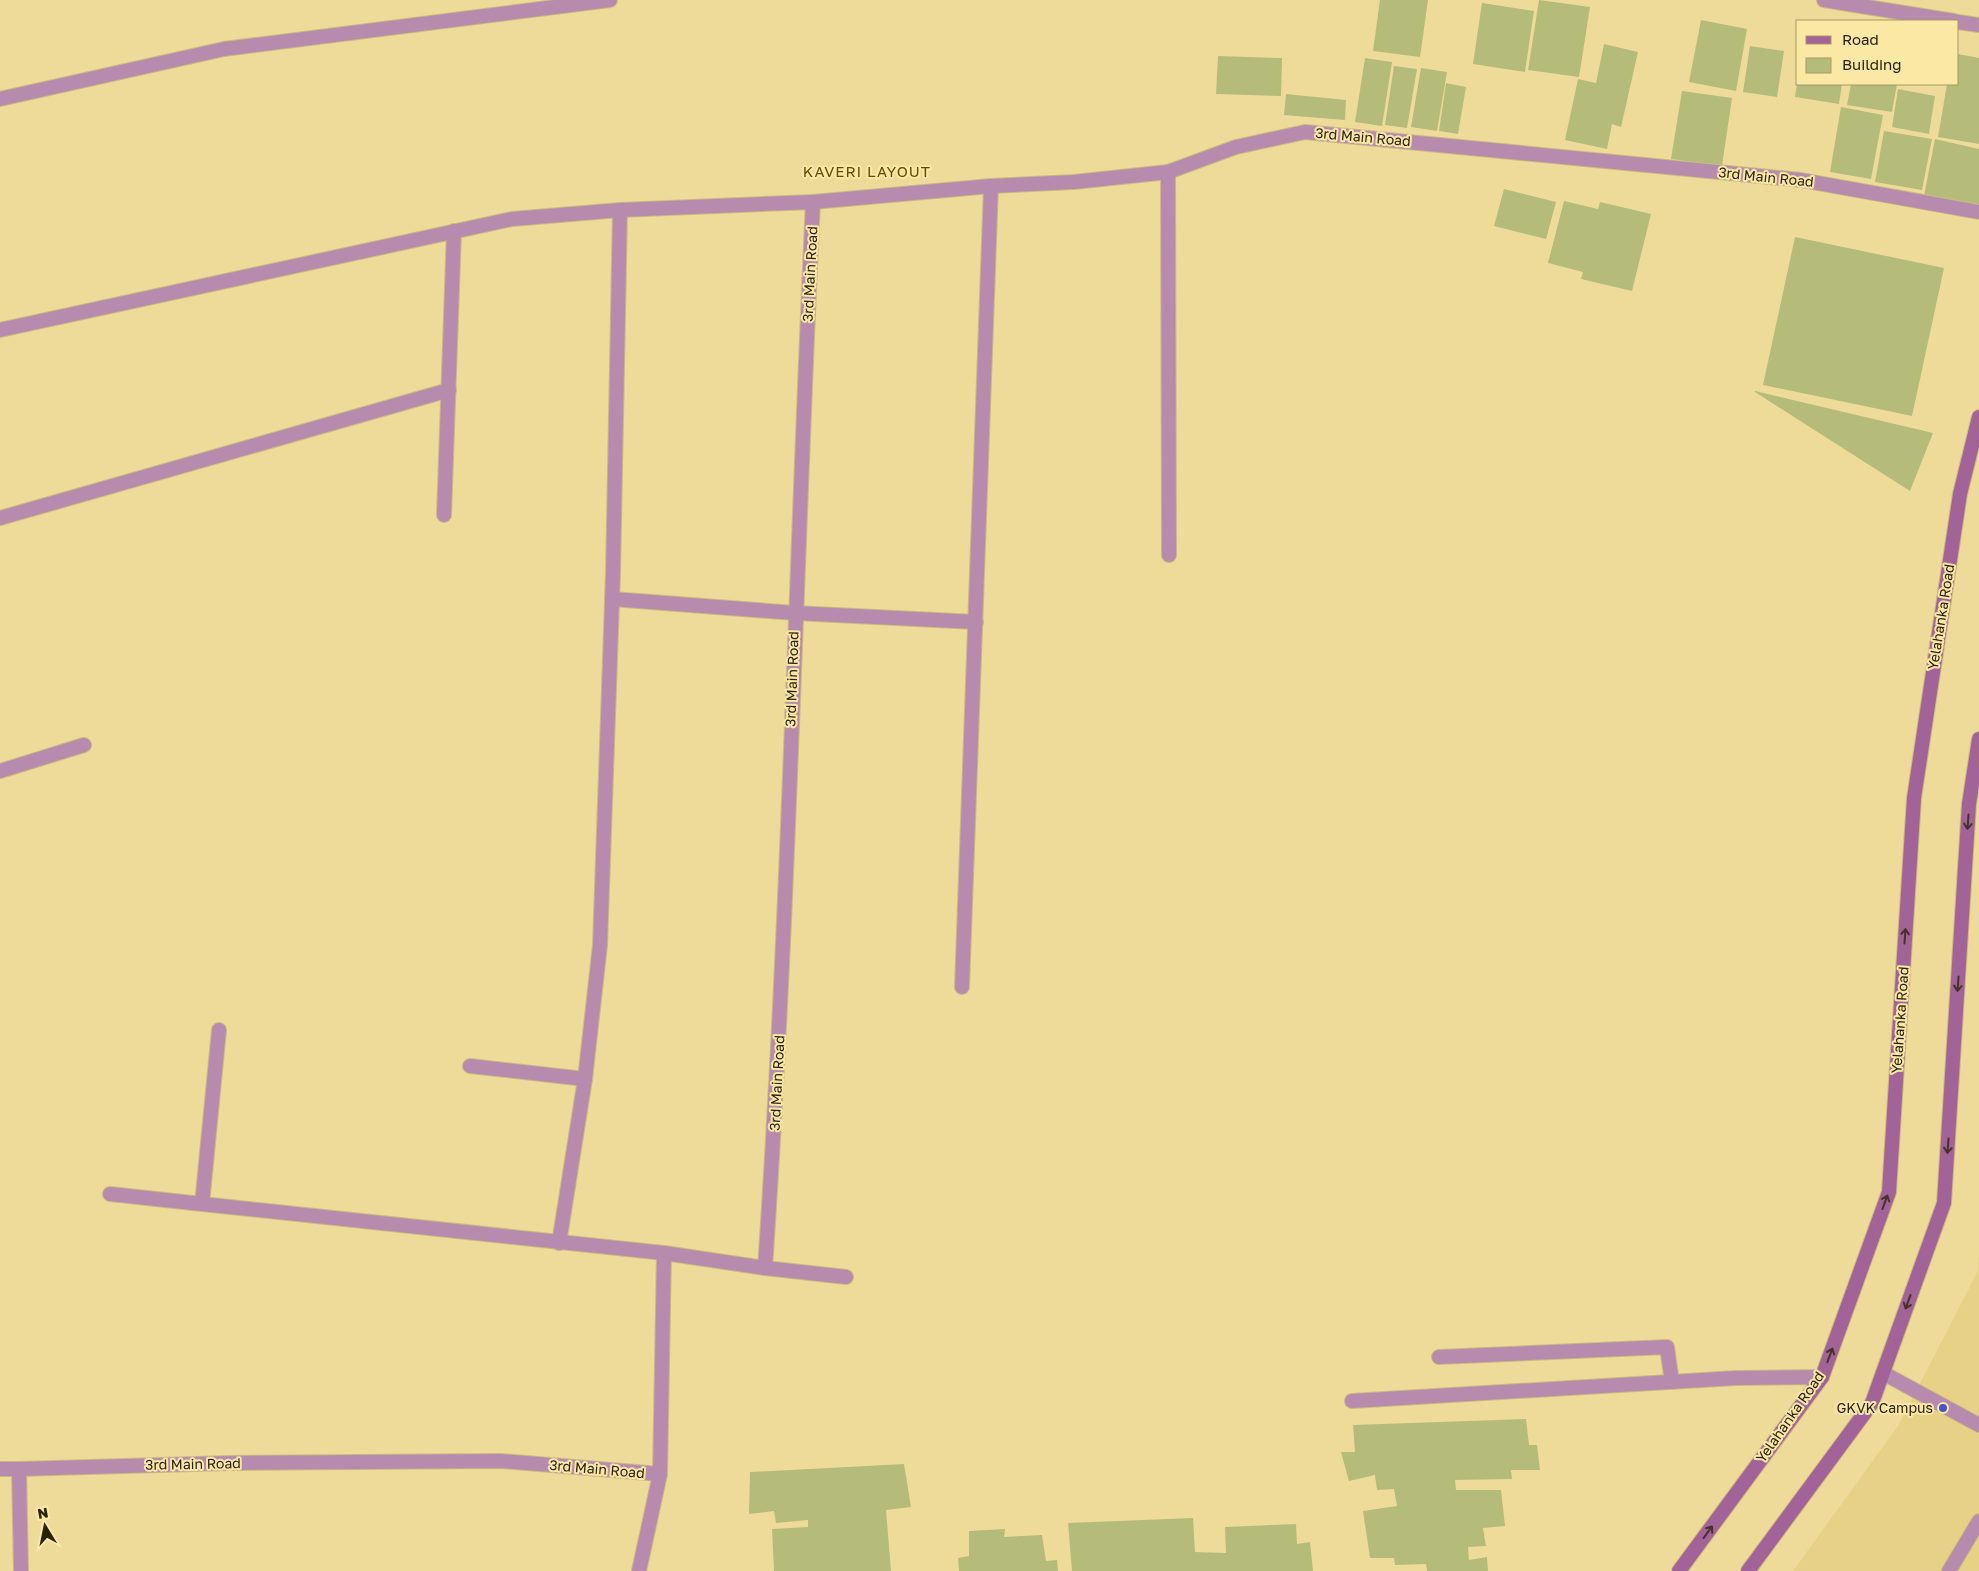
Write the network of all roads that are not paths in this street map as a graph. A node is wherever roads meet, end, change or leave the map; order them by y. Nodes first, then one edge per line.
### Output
1 (610, 0) edge
2 (1824, 0) edge
3 (1944, 20) edge
4 (1959, 22) edge
5 (1979, 25) edge
6 (0, 99) edge
7 (1168, 172) junction
8 (991, 186) junction
9 (813, 202) junction
10 (620, 210) junction
11 (1979, 212) edge
12 (454, 231) junction
13 (0, 330) edge
14 (449, 390) junction
15 (1979, 417) edge
16 (444, 515) dead end
17 (0, 518) edge
18 (1168, 556) dead end
19 (612, 599) junction
20 (795, 613) junction
21 (976, 622) junction
22 (1979, 739) edge
23 (84, 745) dead end
24 (0, 771) edge
25 (962, 988) dead end
26 (219, 1030) dead end
27 (470, 1066) dead end
28 (585, 1079) junction
29 (110, 1194) dead end
30 (202, 1204) junction
31 (559, 1243) junction
32 (664, 1254) junction
33 (765, 1268) junction
34 (846, 1276) dead end
35 (1439, 1357) dead end
36 (1883, 1373) junction
37 (1822, 1377) junction
38 (1672, 1382) junction
39 (1352, 1401) dead end
40 (1979, 1425) edge
41 (0, 1469) edge
42 (19, 1469) junction
43 (660, 1474) junction
44 (1979, 1521) edge
45 (21, 1571) edge
46 (639, 1571) edge
47 (1679, 1571) edge
48 (1748, 1571) edge
49 (1949, 1571) edge

1 - 6 street
2 - 3 street
4 - 5 street
7 - 8 street, 3rd Main Road
7 - 11 street, 3rd Main Road
7 - 18 street
8 - 9 street, 3rd Main Road
8 - 21 street
9 - 10 street
9 - 20 street, 3rd Main Road
10 - 12 street
10 - 19 street
12 - 13 street
12 - 14 street
14 - 16 street
14 - 17 street
37 -> 15 main road, Yelahanka Road
19 - 20 street
19 - 28 street
20 - 21 street
20 - 33 street, 3rd Main Road
21 - 25 street
22 -> 36 main road
23 - 24 street
26 - 30 street
27 - 28 street
28 - 31 street
29 - 30 street
30 - 31 street
31 - 32 street
32 - 33 street
32 - 43 street, 3rd Main Road
33 - 34 street
35 - 38 street
36 - 40 street
36 - 48 main road
37 - 38 street
47 -> 37 main road, Yelahanka Road
38 - 39 street
41 - 42 street, 3rd Main Road
42 - 43 street, 3rd Main Road
42 - 45 street
43 - 46 street
44 - 49 street

